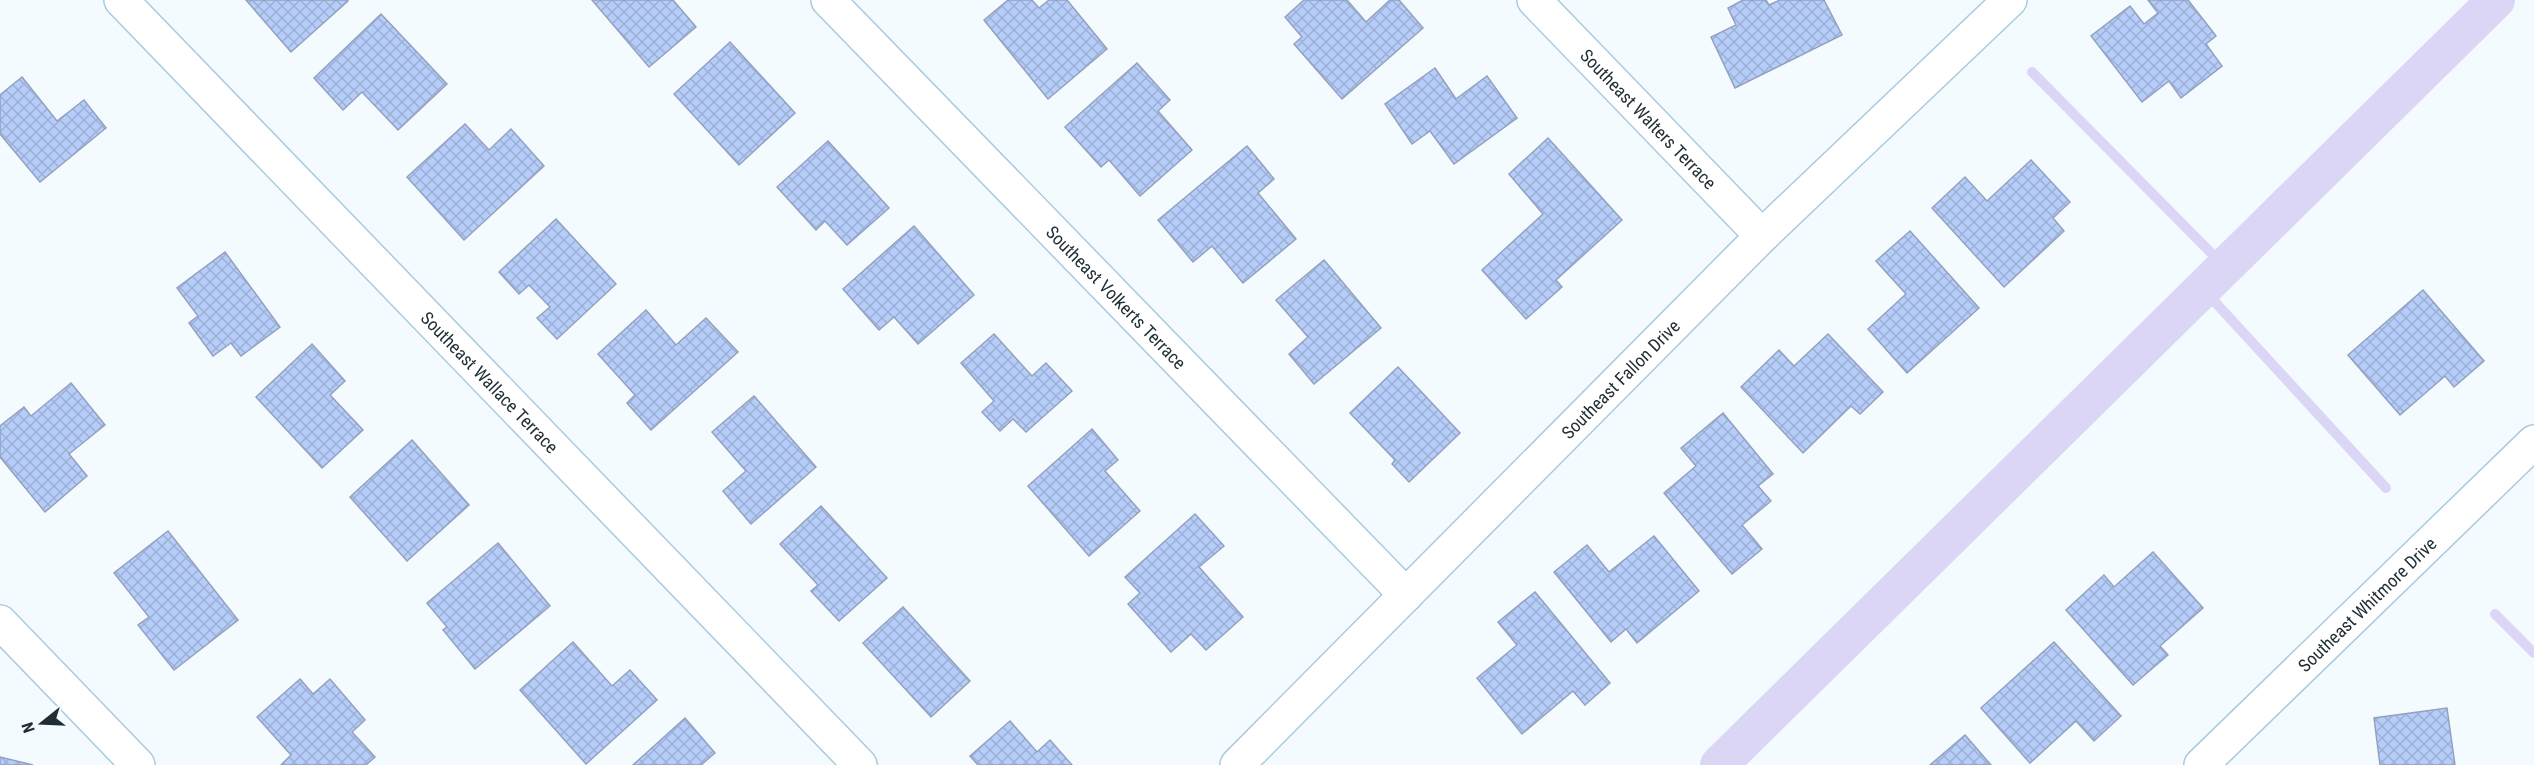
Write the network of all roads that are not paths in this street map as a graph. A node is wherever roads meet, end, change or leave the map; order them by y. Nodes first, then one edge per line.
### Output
1 (121, 0) edge
2 (828, 0) edge
3 (1534, 0) edge
4 (2010, 0) edge
5 (1762, 236) junction
6 (2534, 442) edge
7 (1406, 595) junction
8 (0, 622) edge
9 (2212, 761) edge
10 (138, 765) edge
11 (860, 765) edge
12 (1237, 765) edge

1 - 11 street, Southeast Wallace Terrace
2 - 7 street, Southeast Volkerts Terrace
3 - 5 street, Southeast Walters Terrace
4 - 5 street, Southeast Fallon Drive
5 - 7 street, Southeast Fallon Drive
6 - 9 street, Southeast Whitmore Drive
7 - 12 street, Southeast Fallon Drive
8 - 10 street

